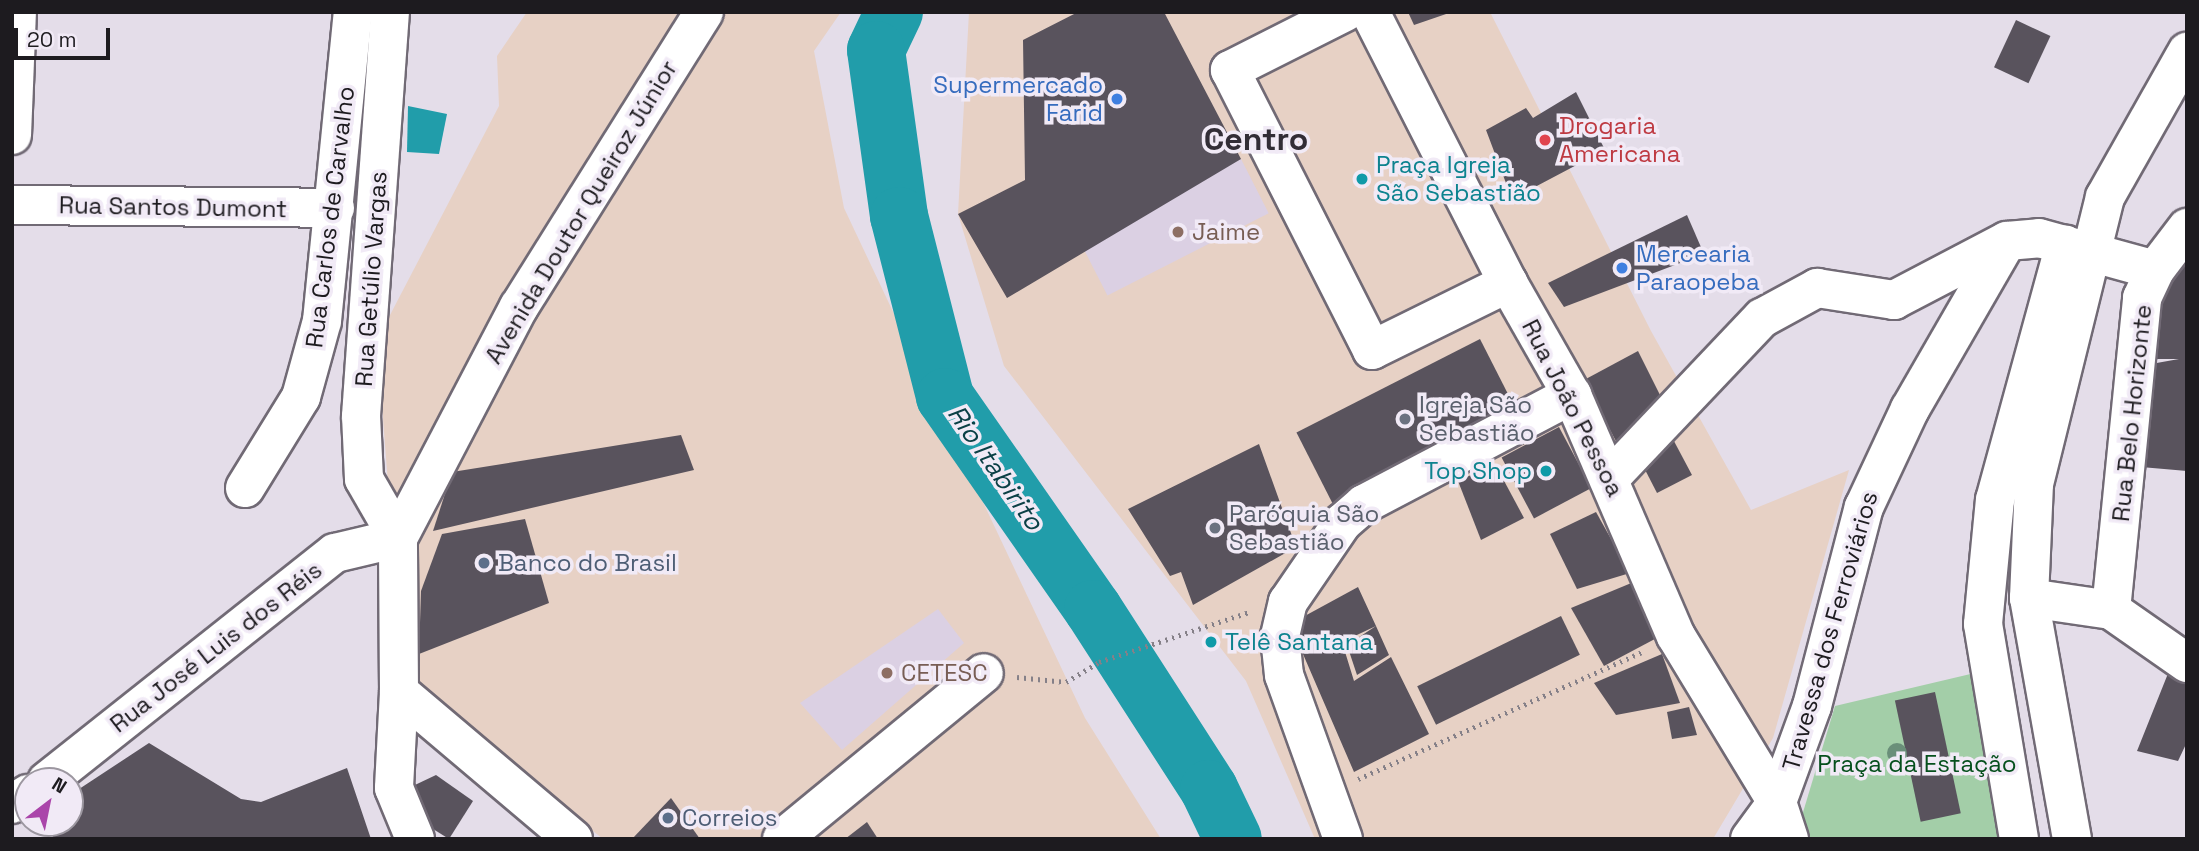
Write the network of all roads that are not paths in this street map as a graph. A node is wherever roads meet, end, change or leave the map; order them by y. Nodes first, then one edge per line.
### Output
1 (18, 12) edge
2 (353, 12) edge
3 (390, 12) edge
4 (704, 12) edge
5 (1346, 12) edge
6 (1370, 12) edge
7 (2187, 52) edge
8 (12, 135) edge
9 (12, 205) edge
10 (335, 208) junction
11 (2187, 228) edge
12 (2007, 241) junction
13 (2077, 249) junction
14 (2155, 270) junction
15 (1508, 282) junction
16 (1572, 395) junction
17 (1610, 478) junction
18 (245, 488) dead end
19 (398, 538) junction
20 (2029, 598) junction
21 (2110, 610) junction
22 (2187, 663) edge
23 (984, 673) road end
24 (399, 692) junction
25 (65, 767) edge
26 (1777, 803) junction
27 (415, 839) edge
28 (573, 839) edge
29 (782, 839) edge
30 (1343, 839) edge
31 (1750, 839) edge
32 (1789, 839) edge
33 (2019, 839) edge
34 (2073, 839) edge

1 - 8 street
2 - 10 street, Rua Carlos de Carvalho
3 - 19 street, Rua Getúlio Vargas
4 - 19 street, Avenida Doutor Queiroz Júnior
5 - 15 street
6 - 15 street, Rua João Pessoa
7 - 13 street
9 - 10 street, Rua Santos Dumont
10 - 18 street, Rua Carlos de Carvalho
11 - 14 street, Rua Belo Horizonte
12 - 13 street
12 - 17 street
12 - 26 street, Travessa dos Ferroviários
13 - 14 street
13 - 20 street
13 - 33 street
14 - 21 street, Rua Belo Horizonte
15 - 16 street, Rua João Pessoa
16 - 17 street, Rua João Pessoa
16 - 30 street
17 - 26 street, Rua João Pessoa
19 - 24 street, Avenida Doutor Queiroz Júnior
19 - 25 street, Rua José Luis dos Réis
20 - 21 street
20 - 34 street
21 - 22 street
23 - 29 street
24 - 27 street, Avenida Doutor Queiroz Júnior
24 - 28 street
26 - 31 street
26 - 32 street, Rua João Pessoa

